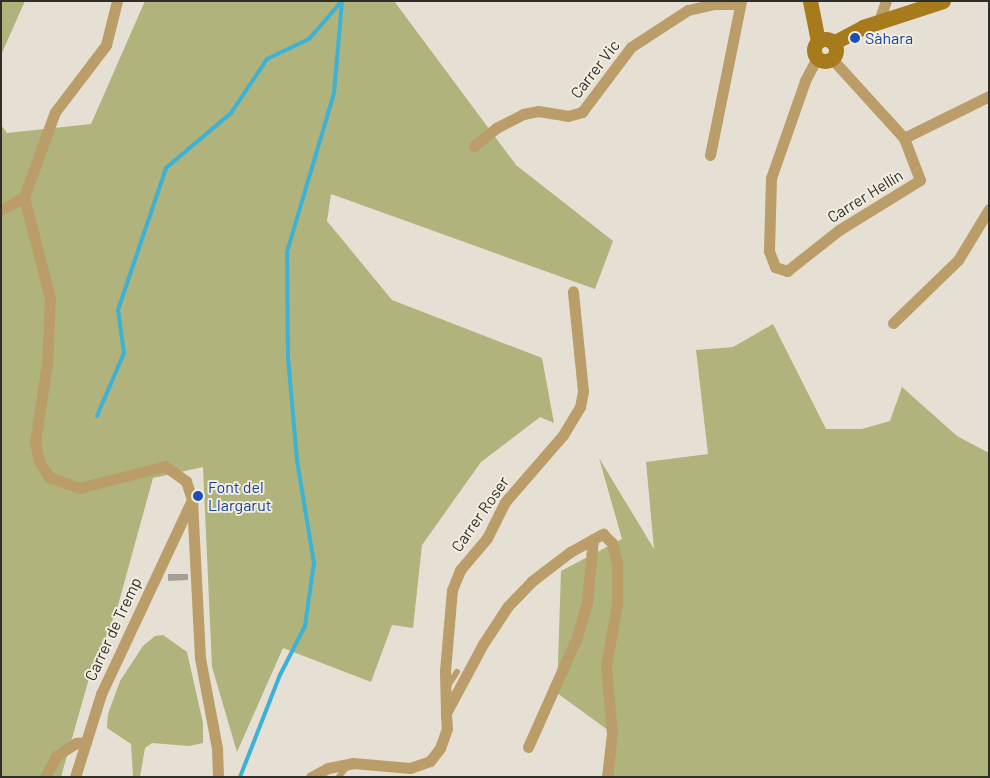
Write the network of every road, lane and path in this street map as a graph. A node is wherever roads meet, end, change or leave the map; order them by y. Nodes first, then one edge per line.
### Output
1 (117, 1) edge
2 (810, 1) edge
3 (886, 1) edge
4 (942, 1) edge
5 (741, 2) edge
6 (879, 21) junction
7 (818, 41) junction
8 (833, 43) junction
9 (824, 59) junction
10 (989, 96) edge
11 (904, 138) junction
12 (474, 146) dead end
13 (710, 155) dead end
14 (24, 198) junction
15 (989, 209) edge
16 (1, 210) edge
17 (573, 292) dead end
18 (893, 323) dead end
19 (192, 500) junction
20 (598, 537) junction
21 (457, 672) dead end
22 (446, 689) junction
23 (446, 713) junction
24 (86, 742) junction
25 (528, 746) dead end
26 (348, 764) junction
27 (45, 777) edge
28 (75, 777) edge
29 (218, 777) edge
30 (311, 777) edge
31 (339, 777) edge
32 (607, 777) edge

1 - 14 street
2 - 7 street
3 - 6 street
4 - 6 street
5 - 12 street, Carrer Vic
5 - 13 street
6 - 8 street
7 - 8 street
7 - 9 street
8 - 9 street
9 - 11 street, Carrer Hellín
9 - 11 street, Carrer Hellín
10 - 11 street
14 - 16 street
14 - 19 street
15 - 18 street
17 - 22 street, Carrer Roser
19 - 24 street, Carrer de Tremp
19 - 29 street
20 - 23 street
20 - 25 street
20 - 32 street
21 - 22 lane
22 - 23 street, Carrer Roser
23 - 26 street, Carrer Roser
24 - 27 street
24 - 28 street, Carrer de Tremp
26 - 30 street, Carrer Roser
26 - 31 lane

